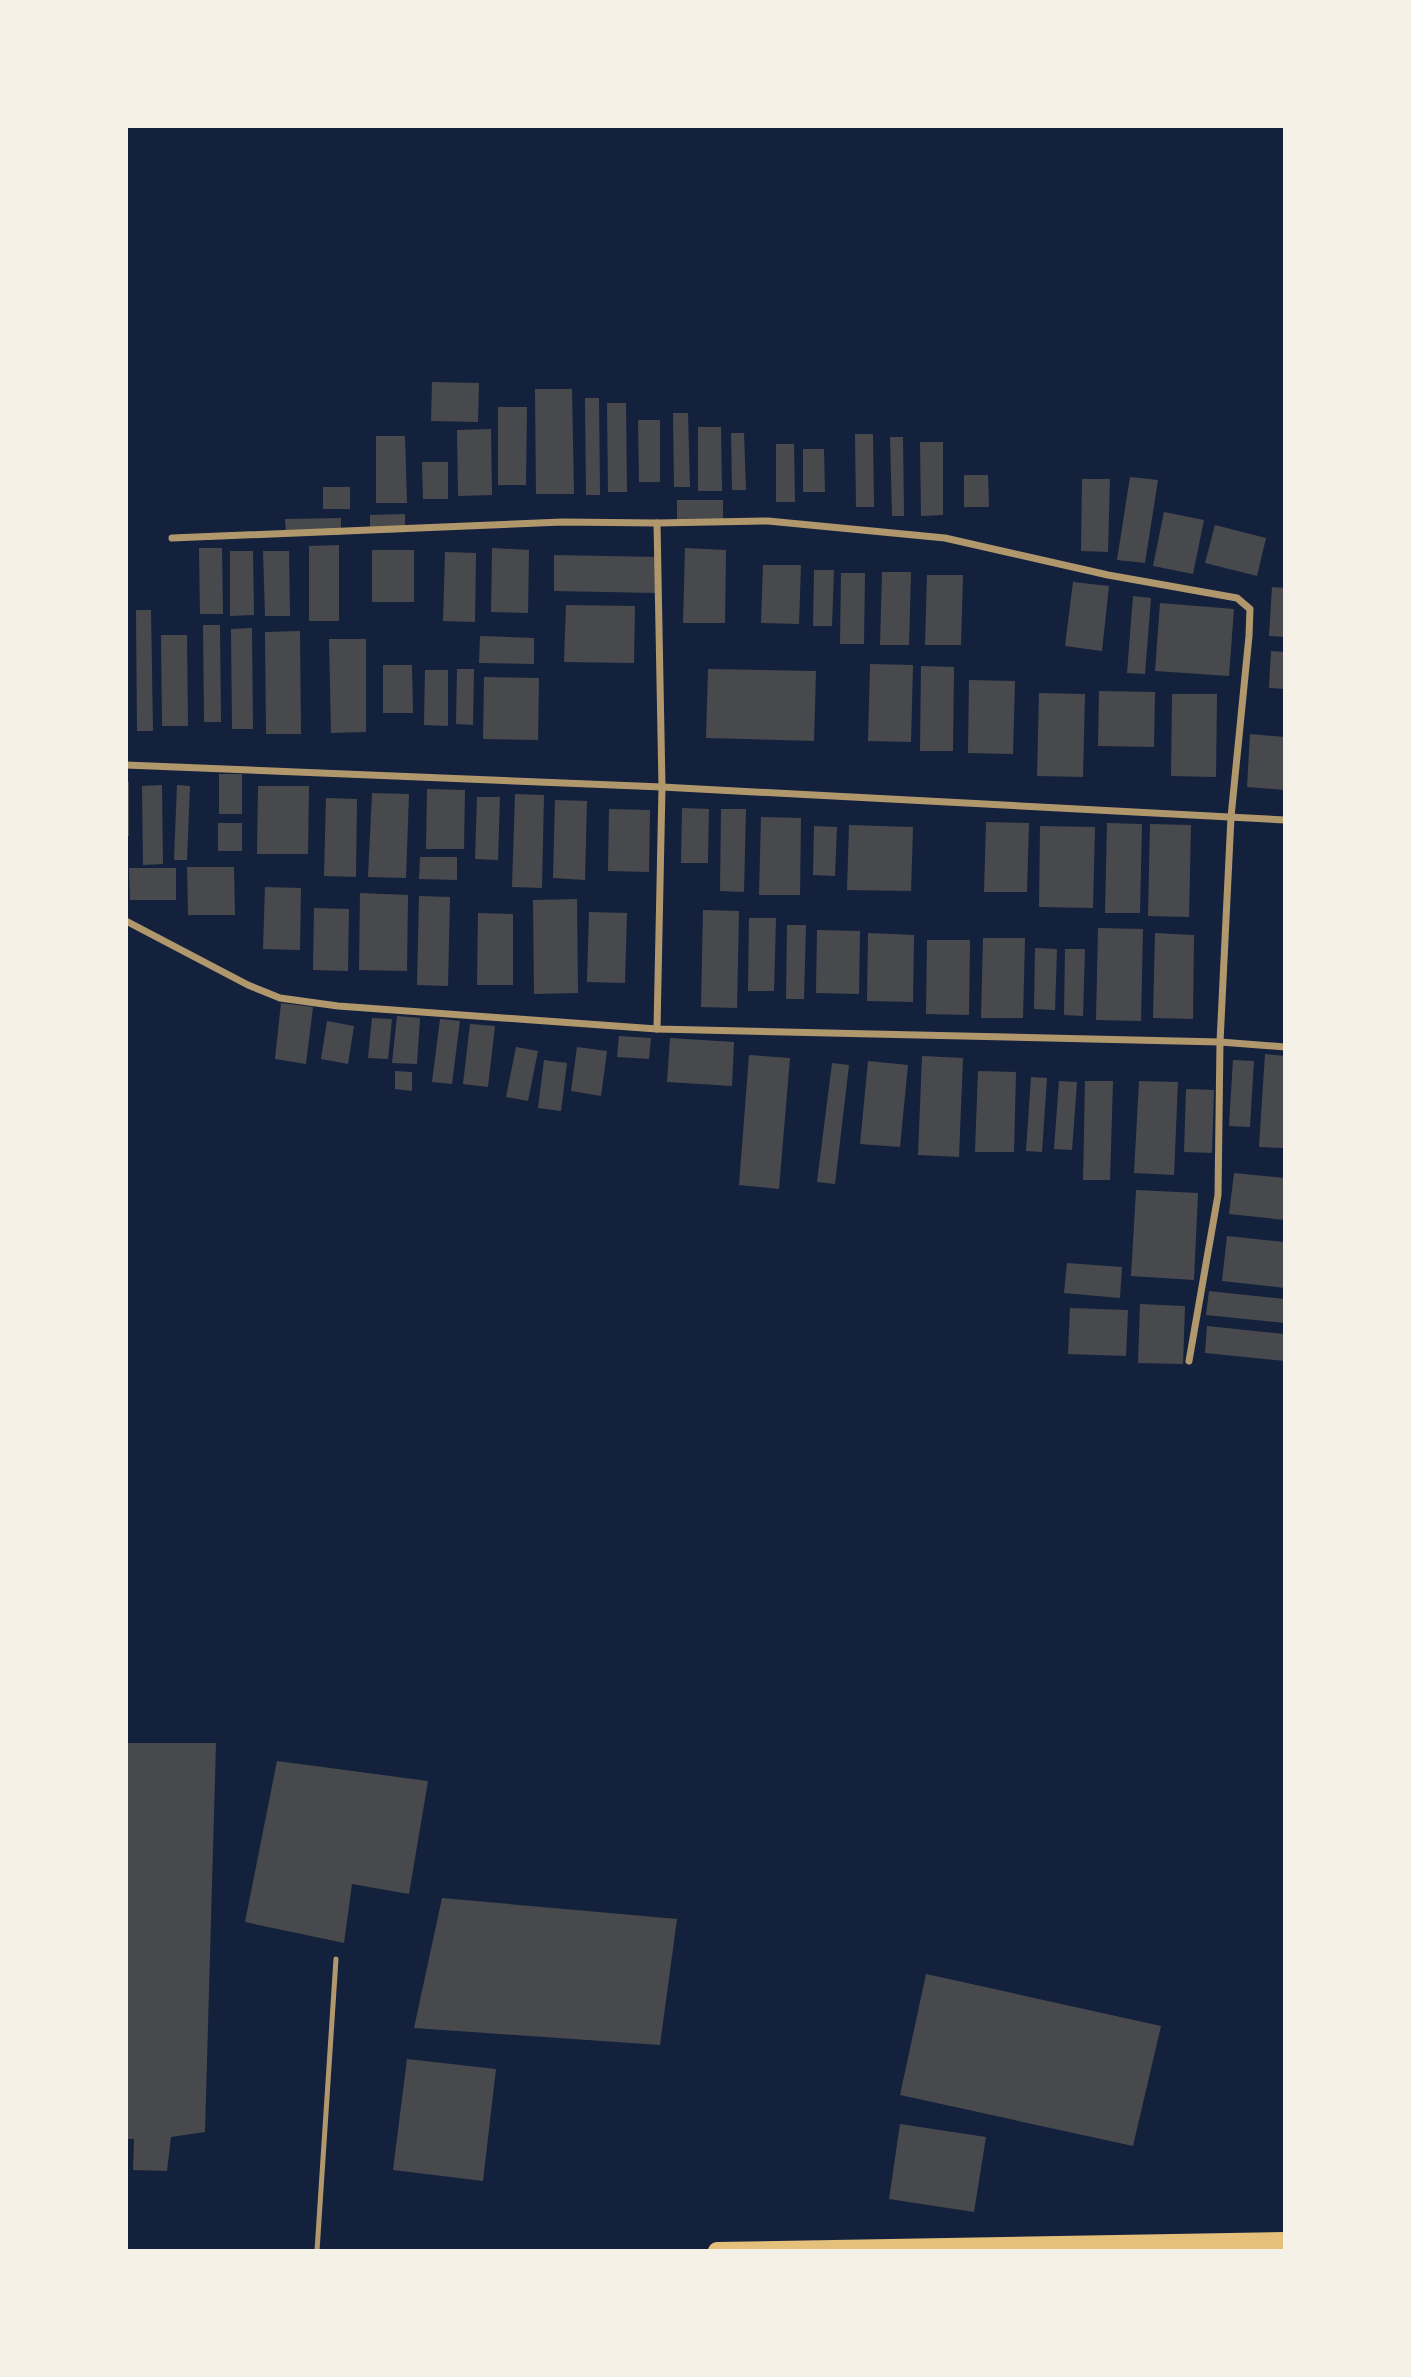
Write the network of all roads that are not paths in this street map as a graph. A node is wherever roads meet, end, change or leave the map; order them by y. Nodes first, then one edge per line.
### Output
1 (657, 523) junction
2 (172, 538) dead end
3 (126, 765) edge
4 (662, 787) junction
5 (1231, 817) junction
6 (1285, 820) edge
7 (126, 920) edge
8 (657, 1030) junction
9 (1220, 1042) junction
10 (1285, 1046) edge
11 (1189, 1361) dead end
12 (336, 1959) dead end
13 (1285, 2241) edge
14 (1184, 2247) edge
15 (317, 2251) edge
16 (717, 2251) edge

1 - 2 street
1 - 4 street
1 - 5 street
3 - 4 street
4 - 5 street
4 - 8 street
5 - 6 street
5 - 9 street
7 - 8 street
8 - 9 street
9 - 10 street
9 - 11 street
12 - 15 lane
13 - 14 main road
14 - 16 main road

